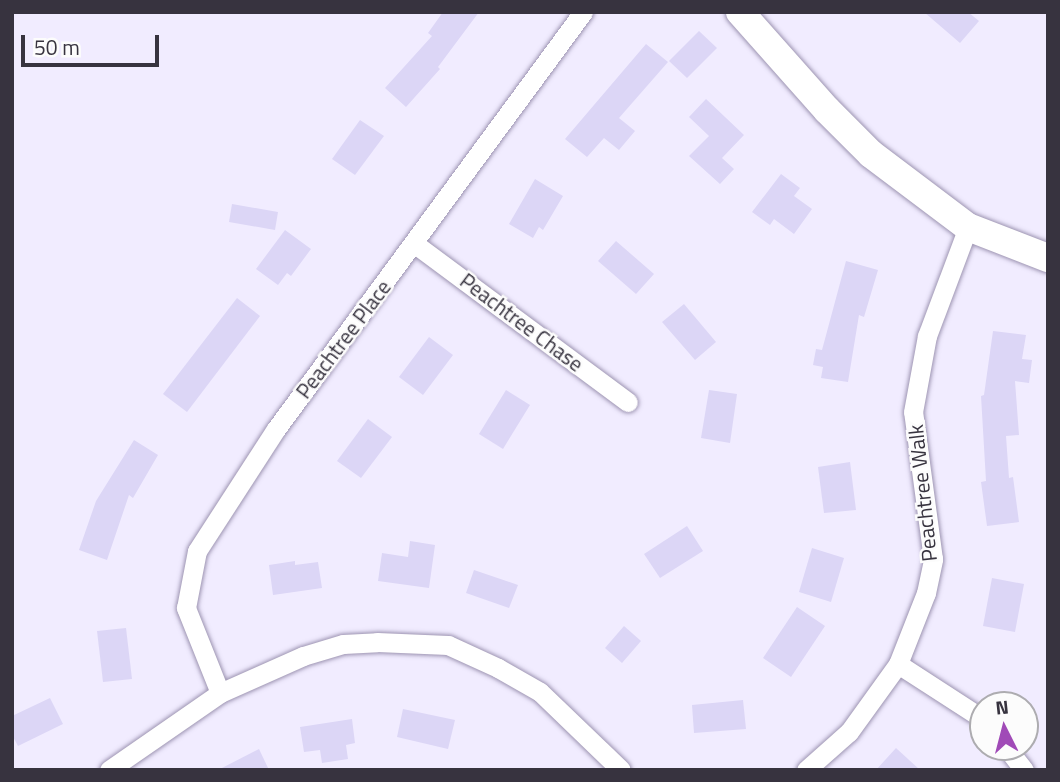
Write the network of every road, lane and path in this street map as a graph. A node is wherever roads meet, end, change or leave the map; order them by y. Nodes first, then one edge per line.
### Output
1 (583, 12) edge
2 (740, 12) edge
3 (968, 227) junction
4 (415, 244) junction
5 (1048, 258) edge
6 (628, 402) dead end
7 (898, 664) junction
8 (220, 693) junction
9 (969, 710) edge
10 (108, 770) edge
11 (621, 770) edge
12 (806, 770) edge

1 - 4 street, Peachtree Place
2 - 3 main road
3 - 5 main road
3 - 7 street, Peachtree Walk
4 - 6 street, Peachtree Chase
4 - 8 street, Peachtree Place
7 - 9 street
7 - 12 street, Peachtree Walk
8 - 10 street
8 - 11 street

